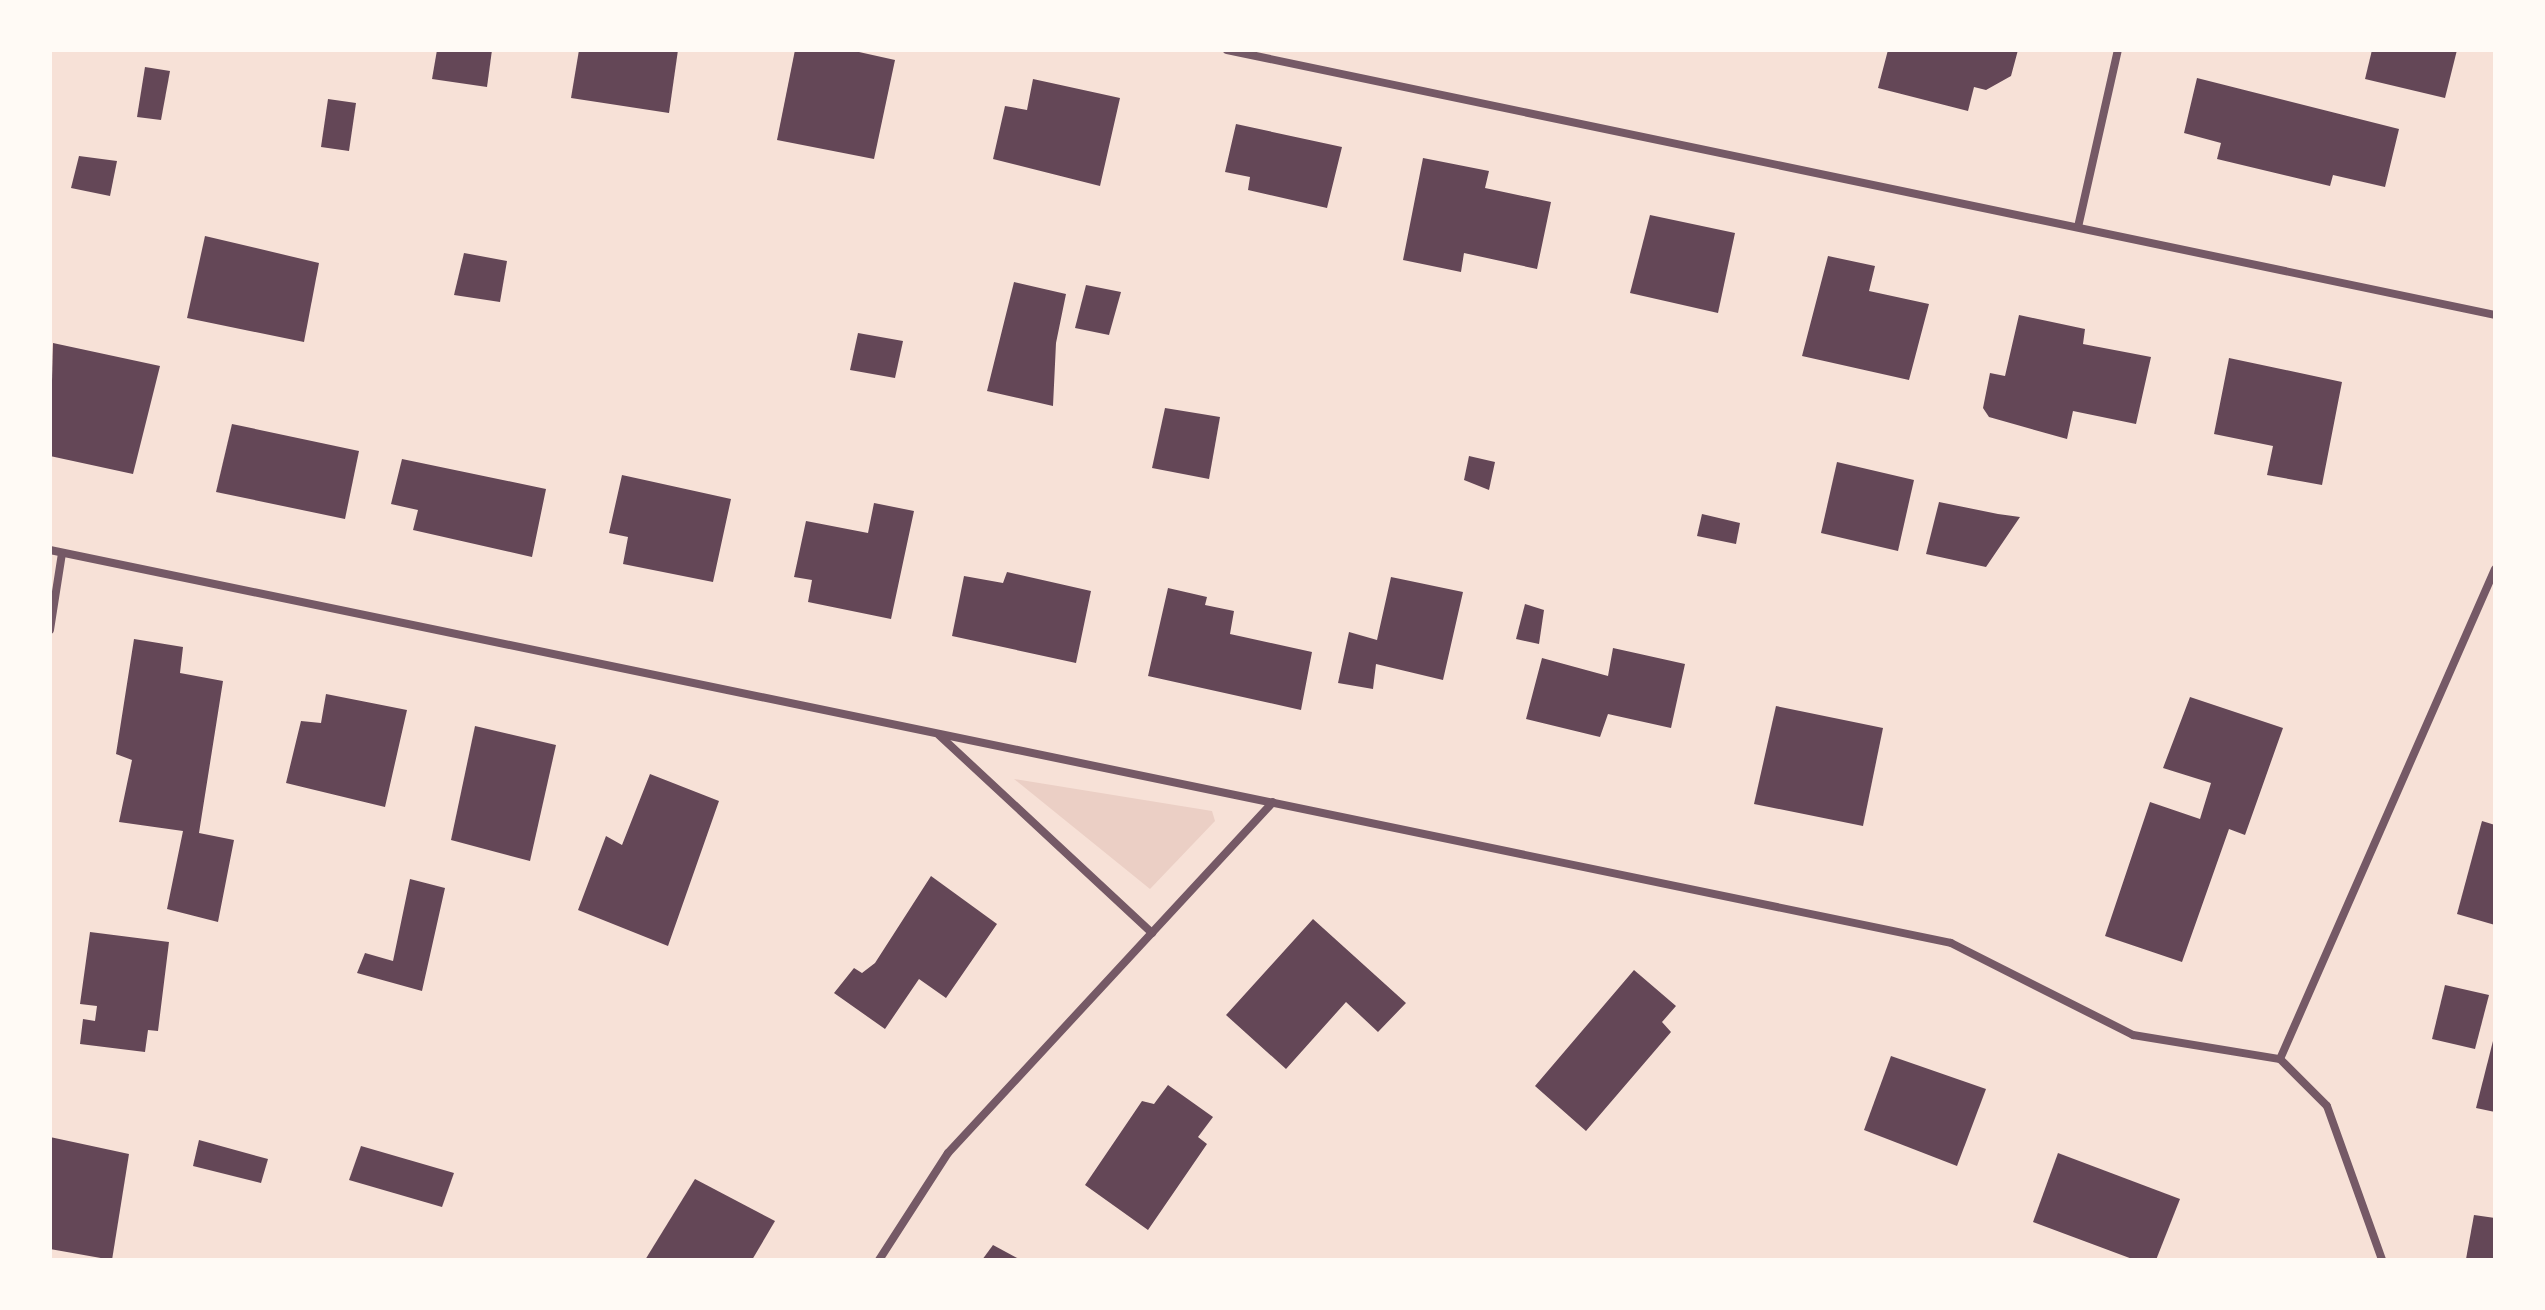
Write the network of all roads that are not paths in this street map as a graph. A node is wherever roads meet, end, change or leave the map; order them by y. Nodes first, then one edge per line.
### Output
1 (1227, 50) edge
2 (2118, 50) edge
3 (2078, 227) junction
4 (2495, 315) edge
5 (50, 550) edge
6 (62, 553) junction
7 (2495, 569) edge
8 (50, 630) edge
9 (939, 734) junction
10 (1273, 802) junction
11 (1152, 933) junction
12 (2280, 1059) junction
13 (879, 1260) edge
14 (2382, 1260) edge

1 - 3 street
2 - 3 street
3 - 4 street
5 - 6 street
6 - 8 street
6 - 9 street
7 - 12 street
9 - 10 street
9 - 11 street
10 - 11 street
10 - 12 street
11 - 13 street
12 - 14 street

